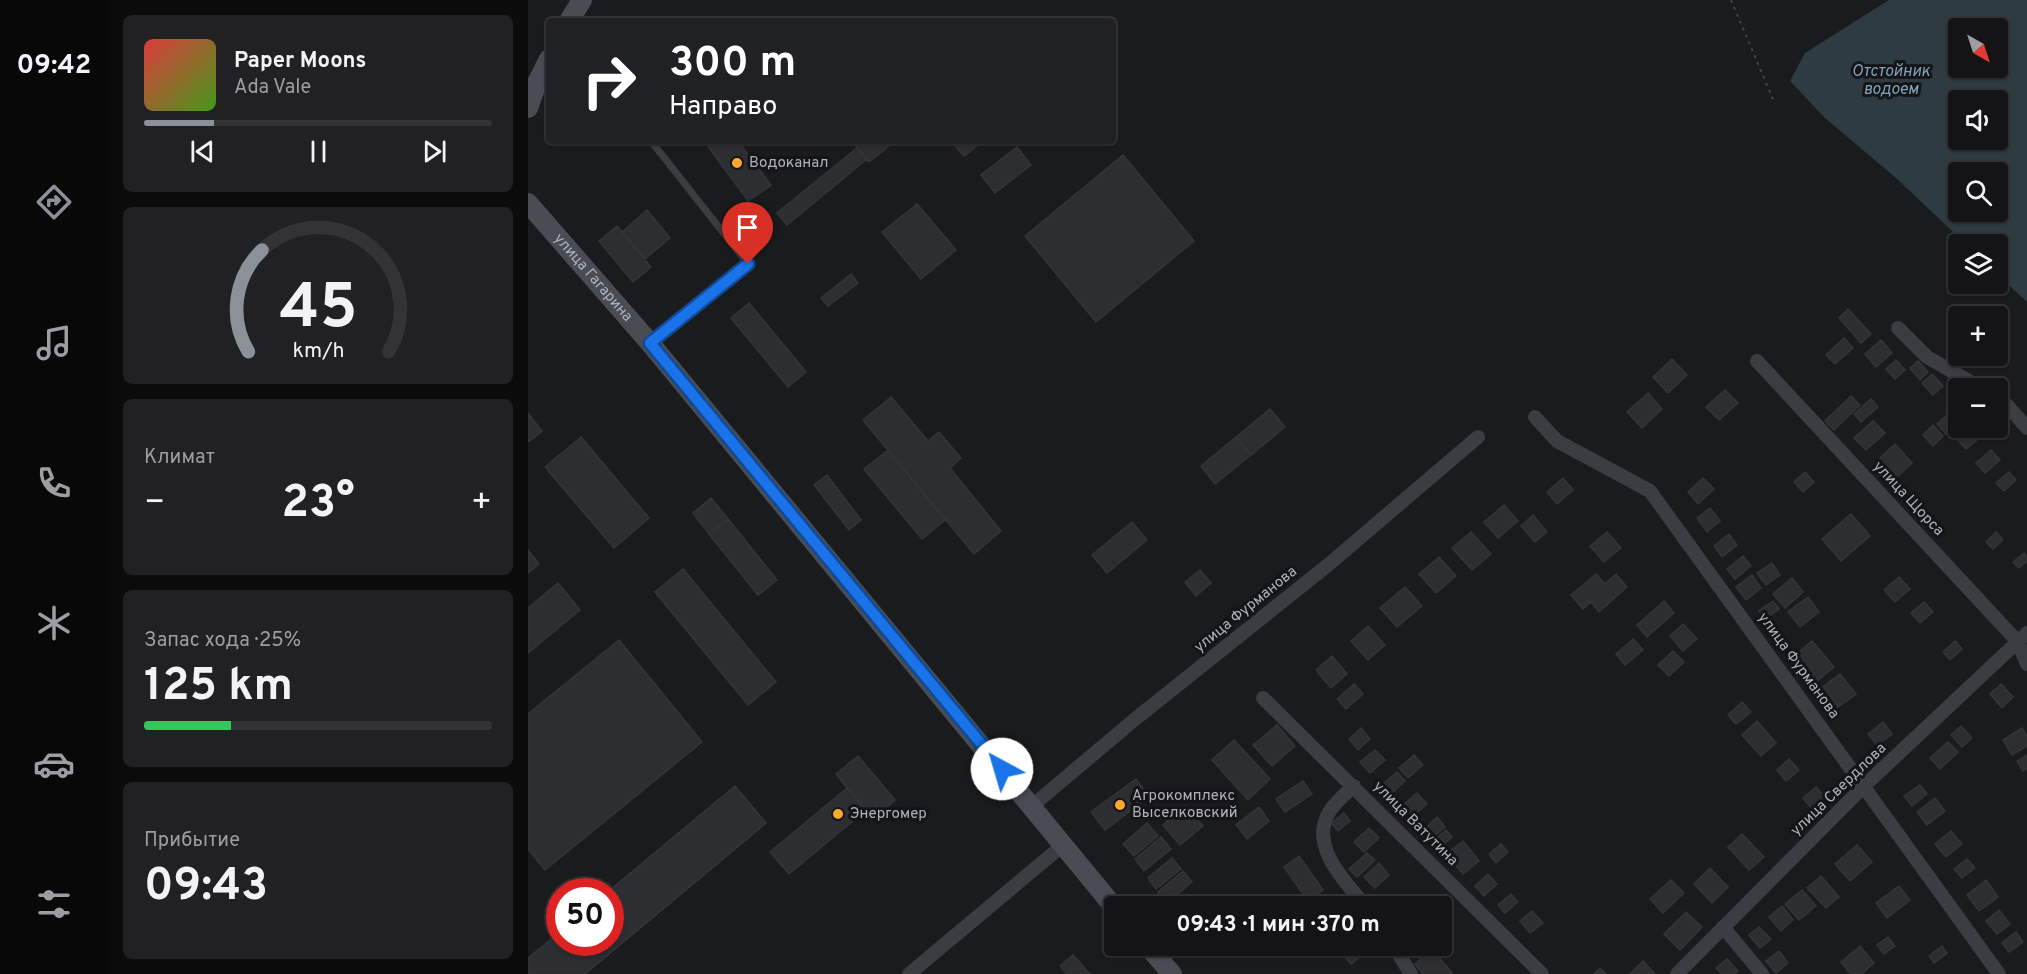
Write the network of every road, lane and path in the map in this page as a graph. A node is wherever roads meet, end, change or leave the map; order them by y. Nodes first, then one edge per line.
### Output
1 (582, 0) edge
2 (1731, 0) edge
3 (572, 18) edge
4 (546, 65) edge
5 (1775, 104) dead end
6 (528, 108) edge
7 (653, 144) edge
8 (528, 203) edge
9 (1898, 328) dead end
10 (650, 343) junction
11 (1757, 361) dead end
12 (1964, 378) edge
13 (2008, 406) edge
14 (1535, 417) dead end
15 (2027, 428) edge
16 (1478, 437) dead end
17 (2022, 637) edge
18 (2027, 664) edge
19 (1263, 698) dead end
20 (1354, 786) junction
21 (1864, 786) junction
22 (1032, 806) junction
23 (1062, 846) junction
24 (1105, 896) edge
25 (1357, 896) edge
26 (1723, 927) junction
27 (1156, 956) edge
28 (1400, 956) edge
29 (909, 974) edge
30 (1172, 974) edge
31 (1411, 974) edge
32 (1542, 974) edge
33 (1677, 974) edge
34 (1762, 974) edge
35 (1999, 974) edge

1 - 3 main road
2 - 5 path
4 - 6 main road
7 - 10 lane
8 - 10 main road, улица Гагарина
9 - 12 street
10 - 22 main road, улица Гагарина
11 - 17 street, улица Щорса
13 - 15 street
14 - 21 street, улица Фурманова
16 - 22 street, улица Фурманова
17 - 18 street, улица Щорса
17 - 21 street, улица Свердлова
19 - 20 street, улица Ватутина
20 - 25 street
20 - 32 street, улица Ватутина
21 - 26 street, улица Свердлова
21 - 35 street, улица Фурманова
22 - 23 main road, улица Гагарина
23 - 24 main road, улица Гагарина
23 - 29 street
26 - 33 street, улица Свердлова
26 - 34 street
27 - 30 main road
28 - 31 street

